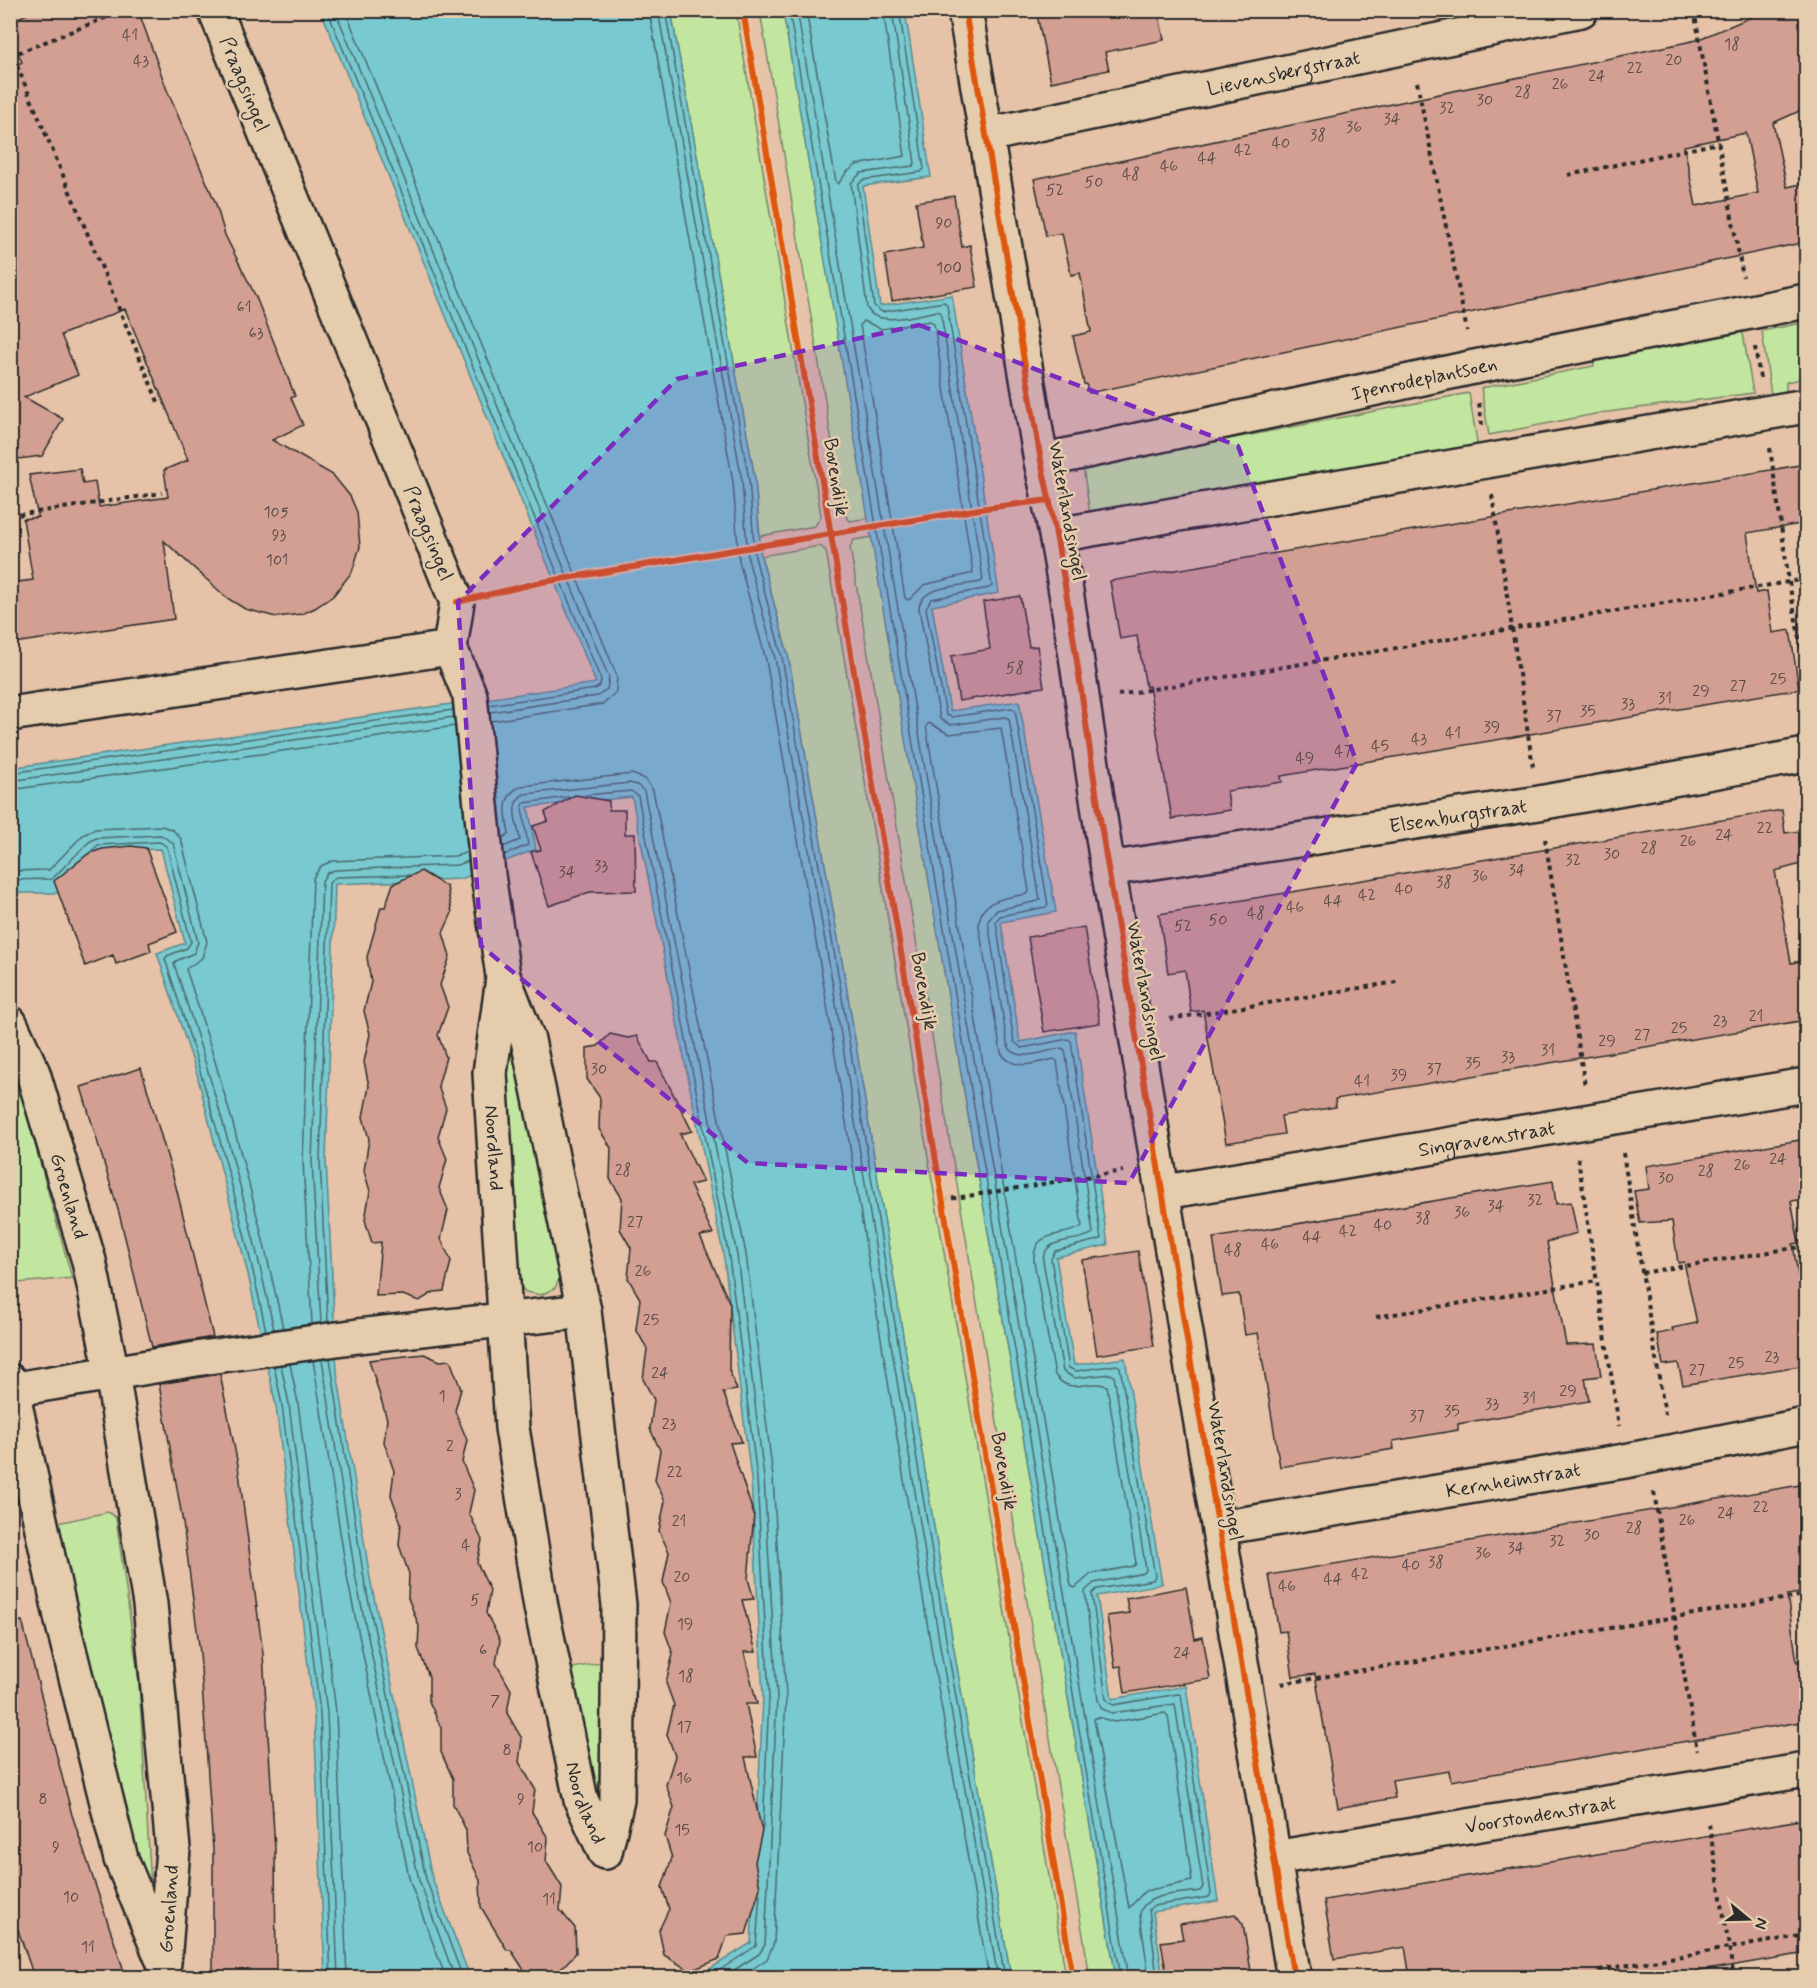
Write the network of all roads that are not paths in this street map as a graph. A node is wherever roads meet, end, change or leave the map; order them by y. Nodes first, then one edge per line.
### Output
1 (215, 10) edge
2 (965, 10) edge
3 (1581, 10) edge
4 (986, 135) junction
5 (1806, 301) edge
6 (1806, 406) edge
7 (1041, 461) junction
8 (1057, 535) junction
9 (450, 648) junction
10 (10, 714) edge
11 (1806, 755) edge
12 (1108, 868) junction
13 (503, 976) junction
14 (10, 1023) edge
15 (1806, 1085) edge
16 (1165, 1192) junction
17 (584, 1311) junction
18 (504, 1321) junction
19 (112, 1373) junction
20 (11, 1387) edge
21 (1806, 1425) edge
22 (1219, 1528) junction
23 (1806, 1770) edge
24 (1274, 1858) junction
25 (1294, 1977) edge

1 - 9 street, Praagsingel
2 - 4 street, Waterlandsingel
3 - 4 street, Lievensbergstraat
4 - 7 street, Waterlandsingel
5 - 7 street, Ipenrodeplantsoen
6 - 8 street
7 - 8 street, Waterlandsingel
8 - 12 street, Waterlandsingel
9 - 10 street
9 - 13 street, Noordland
11 - 12 street, Elsenburgstraat
12 - 16 street, Waterlandsingel
13 - 17 street, Noordland
13 - 18 street, Noordland
14 - 19 street, Groenland
15 - 16 street, Singravenstraat
16 - 22 street, Waterlandsingel
17 - 18 street
17 - 18 street, Noordland
18 - 19 street, Groenland
19 - 20 street, Groenland
19 - 20 street, Groenland
21 - 22 street, Kernheimstraat
22 - 24 street, Waterlandsingel
23 - 24 street, Voorstondenstraat
24 - 25 street, Waterlandsingel

